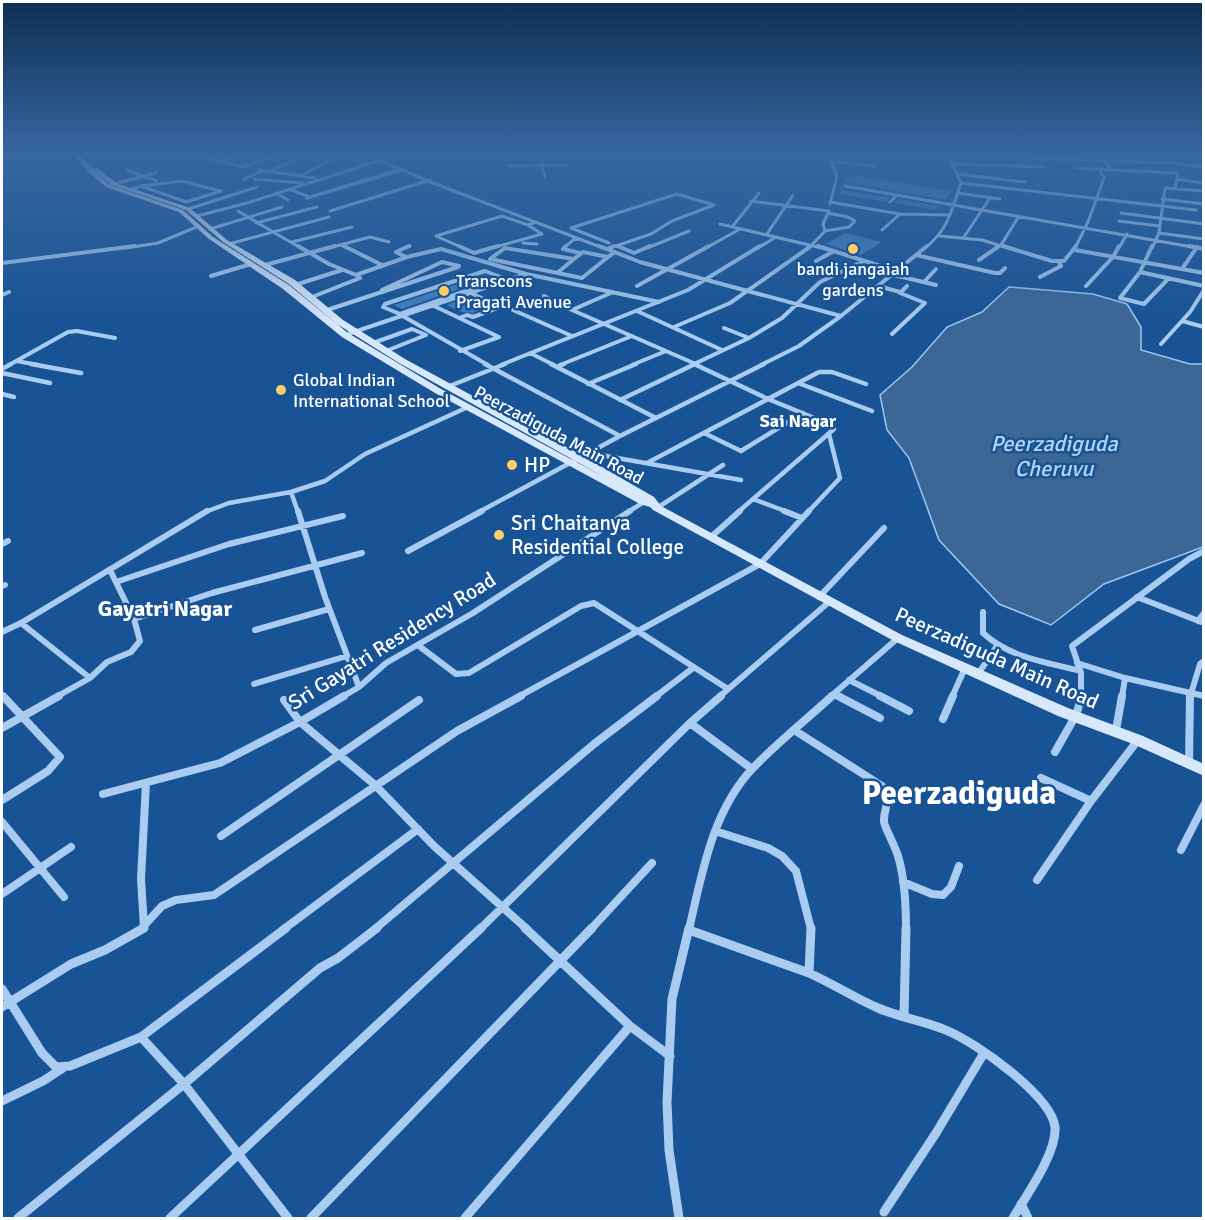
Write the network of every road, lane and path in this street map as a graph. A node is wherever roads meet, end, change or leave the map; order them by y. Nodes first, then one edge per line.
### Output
1 (181, 211) edge
2 (190, 211) edge
3 (231, 211) edge
4 (238, 211) dead end
5 (269, 211) edge
6 (302, 211) edge
7 (510, 211) edge
8 (513, 211) edge
9 (624, 211) edge
10 (698, 211) edge
11 (744, 211) edge
12 (783, 211) edge
13 (822, 211) edge
14 (882, 211) edge
15 (951, 211) edge
16 (982, 211) edge
17 (989, 211) edge
18 (1092, 211) edge
19 (1162, 211) edge
20 (829, 212) junction
21 (1121, 213) dead end
22 (900, 214) junction
23 (950, 215) junction
24 (1019, 216) junction
25 (249, 217) junction
26 (329, 218) dead end
27 (1161, 218) junction
28 (538, 221) junction
29 (1119, 221) dead end
30 (256, 223) junction
31 (202, 224) junction
32 (720, 224) dead end
33 (1203, 224) edge
34 (528, 225) junction
35 (1159, 226) junction
36 (352, 227) dead end
37 (732, 227) junction
38 (1085, 227) junction
39 (740, 229) junction
40 (560, 230) junction
41 (882, 230) dead end
42 (689, 231) dead end
43 (825, 231) junction
44 (273, 232) junction
45 (1159, 233) junction
46 (767, 234) junction
47 (1127, 234) junction
48 (940, 236) junction
49 (776, 237) junction
50 (964, 237) junction
51 (579, 238) junction
52 (1203, 239) edge
53 (1154, 240) junction
54 (292, 242) junction
55 (389, 242) dead end
56 (229, 244) junction
57 (537, 244) dead end
58 (340, 245) junction
59 (616, 245) junction
60 (813, 245) junction
61 (1002, 245) junction
62 (410, 246) dead end
63 (606, 246) junction
64 (1197, 247) junction
65 (505, 248) junction
66 (1203, 249) edge
67 (1076, 250) junction
68 (617, 251) junction
69 (834, 251) junction
70 (309, 253) junction
71 (580, 253) junction
72 (916, 255) junction
73 (407, 257) junction
74 (608, 257) junction
75 (1113, 257) junction
76 (574, 259) junction
77 (979, 260) dead end
78 (816, 261) dead end
79 (865, 261) junction
80 (1059, 261) junction
81 (1145, 262) junction
82 (2, 263) edge
83 (251, 264) junction
84 (382, 265) junction
85 (265, 266) junction
86 (1005, 268) dead end
87 (936, 269) dead end
88 (1182, 269) junction
89 (342, 270) junction
90 (666, 270) junction
91 (1140, 272) junction
92 (557, 273) junction
93 (895, 273) junction
94 (1203, 273) edge
95 (526, 274) junction
96 (356, 275) junction
97 (211, 276) dead end
98 (1040, 277) dead end
99 (1169, 278) junction
100 (706, 280) junction
101 (924, 282) junction
102 (295, 285) junction
103 (936, 285) dead end
104 (637, 286) dead end
105 (878, 286) junction
106 (907, 286) dead end
107 (1086, 286) dead end
108 (1203, 288) edge
109 (750, 291) junction
110 (9, 292) dead end
111 (469, 292) junction
112 (613, 292) junction
113 (900, 292) junction
114 (380, 293) junction
115 (2, 295) edge
116 (544, 296) dead end
117 (312, 297) junction
118 (660, 302) junction
119 (798, 304) junction
120 (431, 305) junction
121 (572, 309) junction
122 (327, 310) junction
123 (513, 310) dead end
124 (637, 310) junction
125 (399, 315) junction
126 (842, 316) junction
127 (459, 318) junction
128 (1182, 321) junction
129 (601, 324) junction
130 (674, 327) junction
131 (1203, 327) edge
132 (724, 328) dead end
133 (355, 332) junction
134 (892, 334) dead end
135 (345, 335) junction
136 (572, 336) junction
137 (632, 336) junction
138 (115, 338) dead end
139 (749, 338) junction
140 (373, 343) junction
141 (1161, 344) dead end
142 (722, 350) junction
143 (386, 351) junction
144 (460, 351) junction
145 (666, 351) junction
146 (530, 353) junction
147 (16, 361) junction
148 (694, 364) junction
149 (556, 367) junction
150 (493, 368) junction
151 (2, 369) edge
152 (2, 373) edge
153 (81, 373) dead end
154 (730, 381) junction
155 (50, 383) dead end
156 (798, 383) junction
157 (588, 384) junction
158 (866, 384) dead end
159 (447, 387) junction
160 (2, 394) edge
161 (14, 397) dead end
162 (768, 399) junction
163 (620, 400) junction
164 (468, 407) junction
165 (872, 411) dead end
166 (803, 414) junction
167 (491, 415) junction
168 (656, 418) junction
169 (704, 433) junction
170 (829, 434) junction
171 (620, 436) junction
172 (588, 453) junction
173 (576, 460) junction
174 (647, 463) junction
175 (723, 465) dead end
176 (710, 474) junction
177 (741, 480) dead end
178 (291, 492) junction
179 (753, 499) junction
180 (651, 505) junction
181 (343, 516) dead end
182 (802, 518) junction
183 (305, 526) junction
184 (884, 528) dead end
185 (711, 537) junction
186 (408, 551) dead end
187 (1203, 552) edge
188 (362, 553) dead end
189 (760, 564) junction
190 (314, 565) junction
191 (110, 570) junction
192 (116, 582) junction
193 (1137, 597) junction
194 (824, 599) junction
195 (329, 609) junction
196 (983, 612) dead end
197 (1203, 613) edge
198 (134, 619) junction
199 (1201, 622) edge
200 (21, 623) junction
201 (255, 630) dead end
202 (2, 632) edge
203 (639, 632) junction
204 (898, 638) junction
205 (419, 646) junction
206 (997, 646) junction
207 (347, 656) junction
208 (1203, 662) edge
209 (1077, 663) junction
210 (693, 668) junction
211 (965, 668) junction
212 (1080, 671) junction
213 (978, 674) junction
214 (90, 678) junction
215 (1125, 678) junction
216 (849, 680) junction
217 (254, 684) dead end
218 (359, 687) junction
219 (728, 689) junction
220 (1190, 693) junction
221 (834, 694) junction
222 (2, 695) edge
223 (1203, 696) edge
224 (284, 700) dead end
225 (419, 700) dead end
226 (909, 711) dead end
227 (24, 717) junction
228 (1076, 717) junction
229 (880, 718) dead end
230 (943, 719) dead end
231 (300, 722) junction
232 (690, 723) junction
233 (2, 728) edge
234 (794, 730) junction
235 (1116, 730) junction
236 (1138, 740) junction
237 (1055, 752) dead end
238 (340, 756) junction
239 (1190, 764) junction
240 (752, 769) junction
241 (1203, 771) edge
242 (1041, 778) dead end
243 (146, 783) junction
244 (375, 785) junction
245 (103, 794) dead end
246 (2, 800) edge
247 (1091, 801) junction
248 (1203, 805) edge
249 (2, 822) edge
250 (418, 829) junction
251 (715, 831) junction
252 (221, 836) dead end
253 (71, 847) dead end
254 (1181, 850) dead end
255 (452, 862) junction
256 (652, 863) dead end
257 (959, 866) dead end
258 (39, 869) junction
259 (1037, 880) dead end
260 (903, 882) junction
261 (2, 894) edge
262 (64, 897) dead end
263 (503, 908) junction
264 (144, 928) junction
265 (689, 930) junction
266 (562, 961) junction
267 (809, 973) junction
268 (2, 988) edge
269 (11, 1000) junction
270 (2, 1007) edge
271 (904, 1017) junction
272 (630, 1026) junction
273 (141, 1037) junction
274 (984, 1053) junction
275 (670, 1056) junction
276 (63, 1068) junction
277 (184, 1084) junction
278 (2, 1101) edge
279 (238, 1154) junction
280 (1021, 1203) junction
281 (884, 1212) dead end
282 (18, 1218) edge
283 (170, 1218) edge
284 (288, 1218) edge
285 (311, 1218) edge
286 (465, 1218) edge
287 (680, 1218) edge
288 (1012, 1218) edge
289 (1028, 1218) edge

1 - 31 street, Peerzadiguda Main Road
2 - 31 street, Peerzadiguda Main Road
3 - 31 street
4 - 25 street
5 - 25 street
6 - 30 street
7 - 28 street
8 - 28 street
9 - 63 street
10 - 59 street
11 - 37 street
12 - 46 street
13 - 20 street
14 - 22 street
15 - 23 street
16 - 50 street
17 - 24 street
18 - 38 street
19 - 27 street
20 - 43 street
20 - 43 street
21 - 27 street
22 - 23 street
22 - 41 street
23 - 48 street
24 - 38 street
24 - 61 street
25 - 30 street
25 - 31 street
26 - 44 street
27 - 33 street
27 - 35 street
28 - 34 street
28 - 40 street
29 - 35 street
30 - 44 street
31 - 56 street, Peerzadiguda Main Road
31 - 82 street
31 - 83 street, Peerzadiguda Main Road
32 - 37 street
34 - 34 street
35 - 45 street
36 - 54 street
37 - 39 street
38 - 47 street
38 - 67 street
39 - 46 street
39 - 90 street
40 - 51 street
40 - 63 street
42 - 59 street
43 - 60 street
44 - 54 street
44 - 56 street
45 - 52 street
45 - 53 street
46 - 49 street
47 - 53 street
47 - 75 street
48 - 50 street
48 - 72 street
49 - 60 street
49 - 100 street
50 - 61 street
51 - 63 street
51 - 71 street
53 - 64 street
53 - 81 street
54 - 70 street
55 - 58 street
56 - 85 street, Peerzadiguda Main Road
57 - 65 street
58 - 70 street
58 - 84 street
59 - 63 street
60 - 69 street
60 - 109 street
61 - 77 street
61 - 80 street
62 - 73 street
63 - 68 street
64 - 66 street
64 - 88 street
65 - 76 street
65 - 92 street
67 - 75 street
67 - 80 street
68 - 74 street
68 - 90 street
69 - 78 street
69 - 79 street
70 - 85 street
70 - 89 street
71 - 74 street
71 - 76 street
72 - 86 street
72 - 93 street
73 - 84 street
73 - 95 street
74 - 92 street
75 - 81 street
75 - 107 street
76 - 92 street
79 - 93 street
79 - 119 street
80 - 98 street
81 - 88 street
81 - 91 street
83 - 97 street
83 - 135 street, Peerzadiguda Main Road
84 - 96 street
85 - 102 street, Peerzadiguda Main Road
87 - 101 street
88 - 94 street
89 - 96 street
89 - 102 street
90 - 100 street
90 - 104 street
91 - 99 street
91 - 99 street
93 - 101 street
93 - 105 street
95 - 111 street
95 - 112 street
96 - 117 street
99 - 108 street
100 - 109 street
100 - 118 street
101 - 103 street
102 - 117 street, Peerzadiguda Main Road
105 - 113 street
105 - 126 street
106 - 113 street
108 - 128 street
109 - 119 street
109 - 130 street
110 - 115 street
111 - 120 street
111 - 127 street
112 - 118 street
112 - 121 street
113 - 134 street
114 - 114 street
114 - 122 street
116 - 121 street
117 - 122 street, Peerzadiguda Main Road
118 - 124 street
119 - 126 street
119 - 139 street
120 - 125 street
120 - 127 street
121 - 129 street
122 - 133 street, Peerzadiguda Main Road
123 - 136 street
124 - 129 street
124 - 130 street
125 - 125 street
125 - 133 street
125 - 144 street
126 - 154 street
127 - 144 street
128 - 131 street
128 - 141 street
129 - 136 street
129 - 137 street
130 - 142 street
132 - 139 street
133 - 135 street
133 - 140 street, Peerzadiguda Main Road
135 - 164 street, Peerzadiguda Main Road
136 - 146 street
137 - 145 street
137 - 149 street
138 - 147 street
139 - 142 street
140 - 143 street, Peerzadiguda Main Road
140 - 143 street
142 - 148 street
143 - 159 street, Peerzadiguda Main Road
144 - 150 street
145 - 148 street
145 - 157 street
146 - 149 street
146 - 150 street
147 - 151 street
147 - 153 street
148 - 154 street
148 - 163 street
149 - 157 street
150 - 159 street
150 - 171 street
152 - 155 street
154 - 162 street
154 - 168 street
156 - 158 street
156 - 162 street
156 - 165 street
157 - 163 street
159 - 167 street, Peerzadiguda Main Road
160 - 161 street
162 - 166 street
162 - 169 street
163 - 168 street
164 - 167 street, Peerzadiguda Main Road
164 - 178 street
166 - 169 street
166 - 170 street
167 - 173 street, Peerzadiguda Main Road
168 - 171 street
169 - 174 street
170 - 179 street
170 - 182 street
171 - 172 street
172 - 173 street
172 - 174 street
173 - 180 street, Peerzadiguda Main Road
173 - 186 street
174 - 176 street
175 - 176 street, Sri Gayatri Residency Road
176 - 177 street
176 - 180 street, Sri Gayatri Residency Road
178 - 183 street
178 - 191 street
179 - 182 street
179 - 185 street
180 - 185 street, Peerzadiguda Main Road
180 - 205 street, Sri Gayatri Residency Road
181 - 183 street
182 - 189 street
183 - 190 street
183 - 192 street
184 - 194 street
185 - 189 street, Peerzadiguda Main Road
187 - 193 street
188 - 190 street
189 - 194 street, Peerzadiguda Main Road
189 - 203 street
190 - 195 street
190 - 198 street
191 - 192 street
191 - 200 street
192 - 198 street
193 - 199 street
193 - 209 street
194 - 204 street, Peerzadiguda Main Road
194 - 219 street
195 - 201 street
195 - 207 street
196 - 206 street
197 - 199 street
198 - 214 street
200 - 202 street
200 - 214 street
203 - 205 street
203 - 210 street
203 - 244 street
204 - 211 street, Peerzadiguda Main Road
204 - 216 street
205 - 218 street, Sri Gayatri Residency Road
206 - 212 street
206 - 213 street
207 - 217 street
207 - 218 street
208 - 220 street
209 - 212 street
209 - 215 street
210 - 219 street
210 - 255 street
211 - 213 street, Peerzadiguda Main Road
211 - 230 street
212 - 228 street
213 - 228 street, Peerzadiguda Main Road
214 - 227 street
215 - 220 street
215 - 235 street
216 - 221 street
216 - 226 street
218 - 231 street, Sri Gayatri Residency Road
219 - 232 street
220 - 223 street
220 - 239 street
221 - 229 street
221 - 234 street
222 - 227 street
224 - 231 street
225 - 238 street
227 - 233 street
227 - 246 street
228 - 235 street, Peerzadiguda Main Road
228 - 237 street
231 - 238 street
231 - 243 street, Sri Gayatri Residency Road
232 - 240 street
232 - 263 street
234 - 240 street
234 - 260 street
235 - 236 street, Peerzadiguda Main Road
236 - 239 street, Peerzadiguda Main Road
236 - 247 street
238 - 244 street
238 - 252 street
239 - 241 street, Peerzadiguda Main Road
240 - 251 street
242 - 247 street
243 - 245 street, Sri Gayatri Residency Road
243 - 264 street
244 - 250 street
244 - 264 street
247 - 259 street
248 - 254 street
249 - 258 street
250 - 255 street
250 - 273 street
251 - 265 street
251 - 267 street
253 - 258 street
255 - 263 street
255 - 277 street
256 - 266 street
257 - 260 street
258 - 261 street
258 - 262 street
260 - 271 street
263 - 266 street
263 - 279 street
264 - 269 street
265 - 267 street
265 - 275 street
266 - 272 street
266 - 285 street
267 - 271 street
268 - 269 street
269 - 270 street
269 - 276 street
271 - 274 street
272 - 275 street
272 - 286 street
273 - 276 street
273 - 277 street
274 - 280 street
274 - 281 street
275 - 287 street
276 - 278 street
277 - 279 street
277 - 282 street
279 - 283 street
279 - 284 street
280 - 288 street
280 - 289 street

